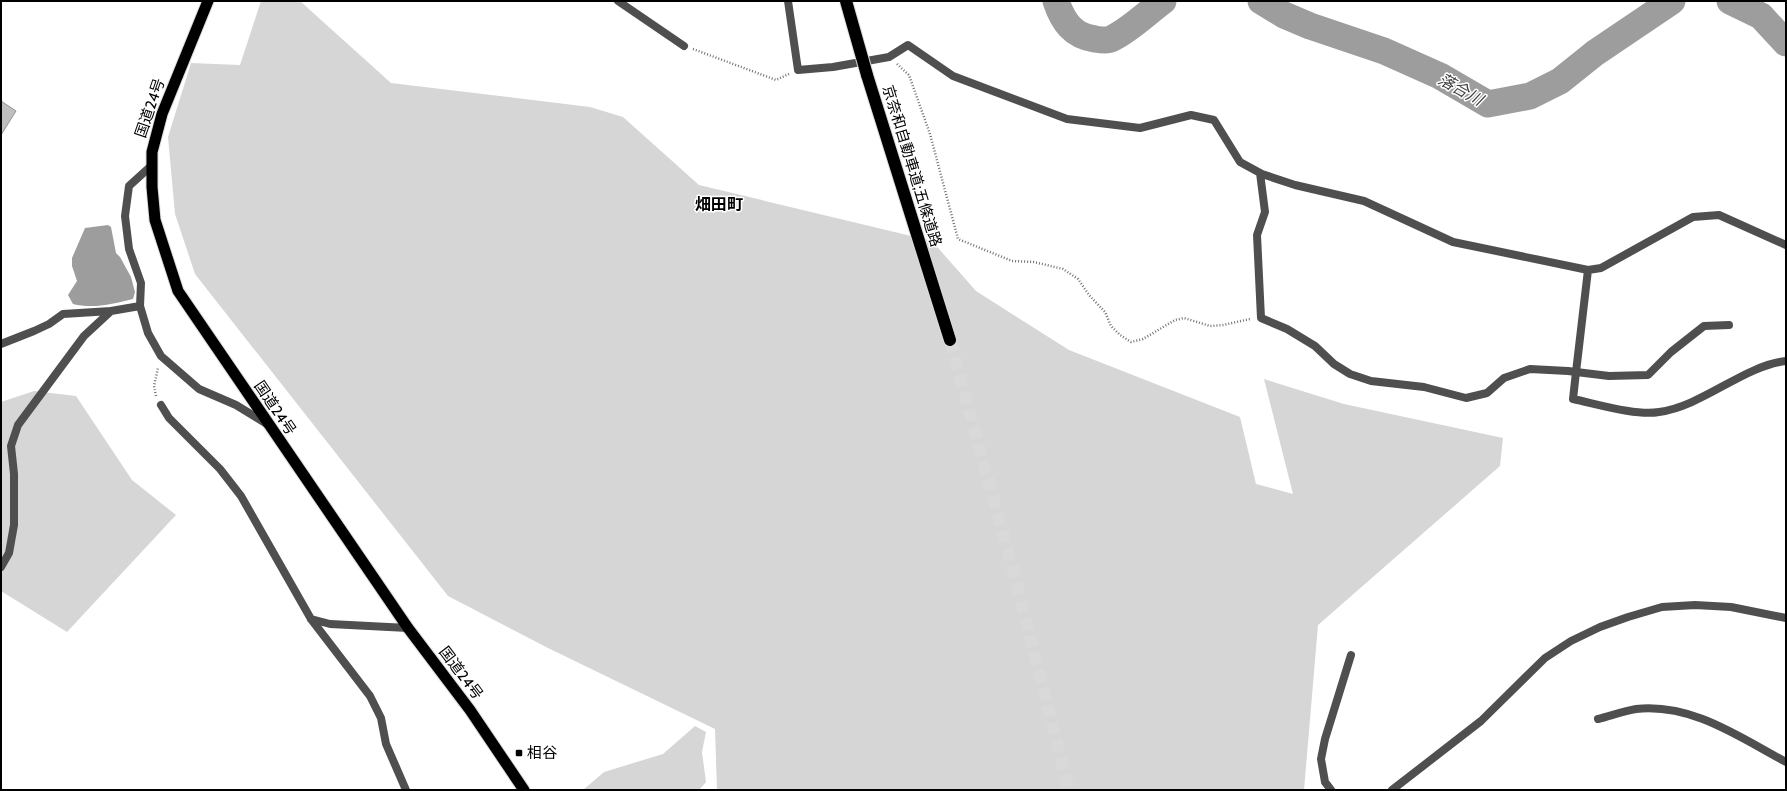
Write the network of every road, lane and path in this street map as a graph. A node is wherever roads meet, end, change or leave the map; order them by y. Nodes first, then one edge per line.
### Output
1 (208, 1) edge
2 (618, 1) edge
3 (788, 1) edge
4 (846, 1) edge
5 (684, 46) joint
6 (889, 57) junction
7 (798, 70) junction
8 (151, 166) junction
9 (1260, 173) junction
10 (1786, 245) edge
11 (1588, 270) junction
12 (140, 306) junction
13 (111, 311) junction
14 (1261, 318) junction
15 (1729, 325) dead end
16 (950, 340) tunnel mouth
17 (1, 344) edge
18 (159, 362) dead end
19 (1786, 362) edge
20 (1576, 372) junction
21 (154, 382) dead end
22 (161, 404) dead end
23 (269, 425) junction
24 (1, 568) edge
25 (1786, 618) edge
26 (311, 619) junction
27 (408, 628) junction
28 (1351, 655) dead end
29 (1598, 719) dead end
30 (1786, 762) edge
31 (406, 790) edge
32 (524, 790) edge
33 (1331, 790) edge
34 (1392, 790) edge

1 - 8 highway, 国道24号
2 - 5 street
3 - 7 street
4 - 16 highway, 京奈和自動車道;五條道路, bridge
5 - 7 path
6 - 7 street
6 - 9 street
6 - 14 path
8 - 12 street
8 - 23 highway, 国道24号
9 - 11 street
9 - 14 street
10 - 11 street
11 - 20 street
12 - 13 street
12 - 23 street
13 - 17 street
13 - 24 street
14 - 20 street
15 - 20 street
18 - 21 path
19 - 20 street
22 - 26 street
23 - 27 highway, 国道24号
25 - 34 street
26 - 27 street
26 - 31 street
27 - 32 highway, 国道24号
28 - 33 street
29 - 30 street

